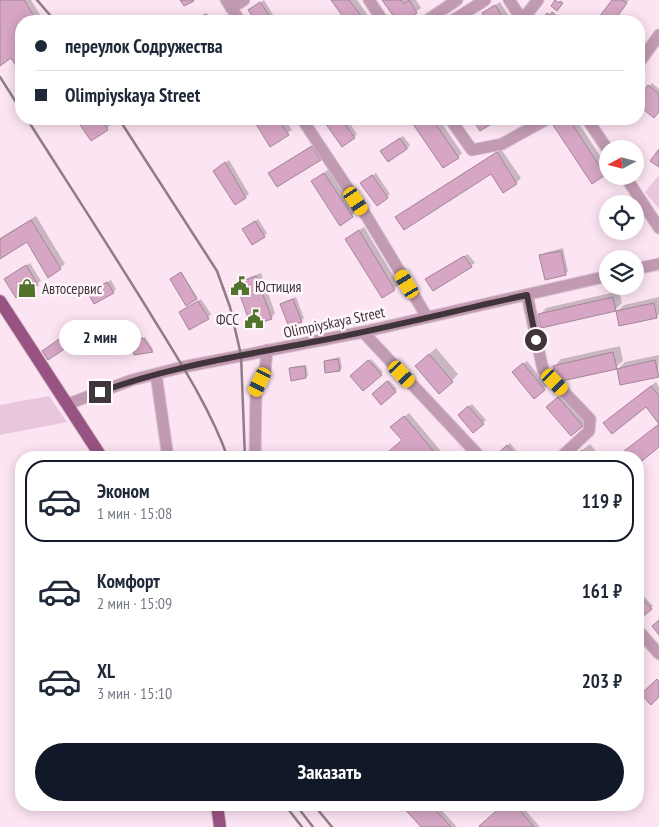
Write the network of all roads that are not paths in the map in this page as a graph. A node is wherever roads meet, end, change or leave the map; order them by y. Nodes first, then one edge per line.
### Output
1 (244, 0) edge
2 (369, 0) edge
3 (458, 0) edge
4 (485, 0) edge
5 (509, 0) edge
6 (538, 0) edge
7 (229, 4) edge
8 (236, 15) edge
9 (379, 15) edge
10 (435, 15) edge
11 (461, 15) edge
12 (519, 15) edge
13 (527, 15) edge
14 (659, 35) edge
15 (645, 55) edge
16 (306, 125) edge
17 (454, 125) edge
18 (536, 125) edge
19 (595, 125) edge
20 (603, 140) edge
21 (631, 185) edge
22 (659, 228) edge
23 (659, 264) edge
24 (644, 267) edge
25 (599, 278) edge
26 (527, 295) junction
27 (0, 301) edge
28 (427, 317) junction
29 (363, 332) junction
30 (267, 350) junction
31 (156, 374) junction
32 (68, 404) junction
33 (98, 451) edge
34 (167, 451) edge
35 (255, 451) edge
36 (474, 451) edge
37 (568, 451) edge
38 (644, 637) edge
39 (659, 654) edge
40 (218, 811) edge
41 (220, 827) edge

1 - 7 street
2 - 9 street
3 - 10 street
4 - 11 street
5 - 12 street
6 - 13 street
7 - 8 street
14 - 15 street
16 - 28 street
17 - 18 street
19 - 20 street
21 - 22 street
23 - 24 street
25 - 26 street, Olimpiyskaya Street
26 - 28 street, Olimpiyskaya Street
26 - 37 street
27 - 32 main road
28 - 29 street, Olimpiyskaya Street
29 - 30 street, Olimpiyskaya Street
29 - 36 street
30 - 31 street, Olimpiyskaya Street
30 - 35 street
31 - 32 street, Olimpiyskaya Street
31 - 34 street
32 - 33 main road
38 - 39 street
40 - 41 main road

